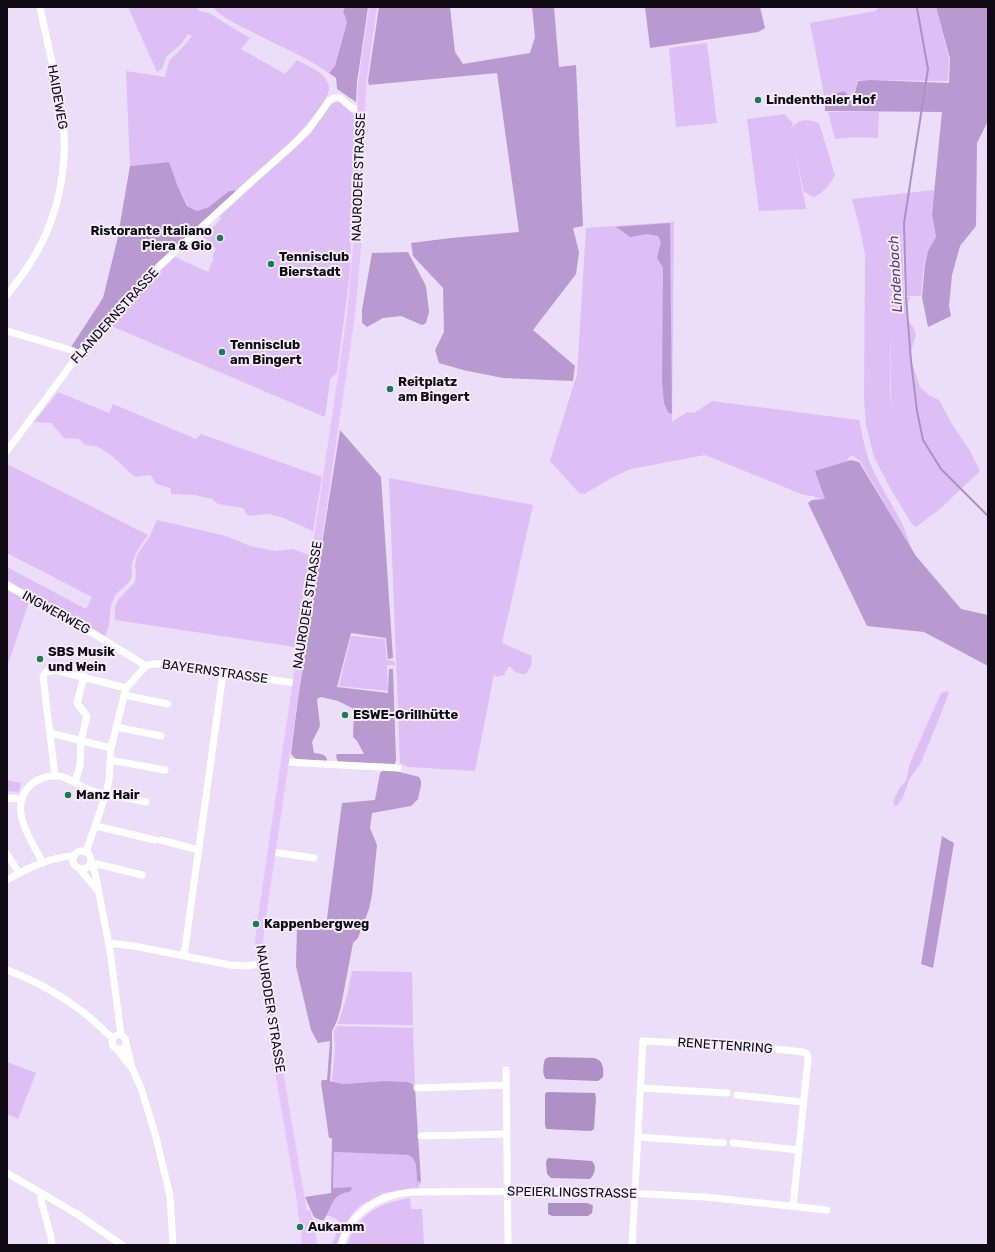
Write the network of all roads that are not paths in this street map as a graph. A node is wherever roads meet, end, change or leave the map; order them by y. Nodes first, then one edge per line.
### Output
1 (40, 7) edge
2 (373, 7) edge
3 (361, 111) junction
4 (7, 295) edge
5 (7, 331) edge
6 (79, 354) junction
7 (7, 451) edge
8 (7, 585) edge
9 (146, 666) junction
10 (223, 673) junction
11 (84, 676) junction
12 (296, 684) junction
13 (125, 691) junction
14 (168, 704) dead end
15 (116, 727) junction
16 (50, 733) junction
17 (161, 736) dead end
18 (81, 741) junction
19 (110, 748) junction
20 (110, 760) junction
21 (285, 762) junction
22 (398, 768) dead end
23 (165, 770) dead end
24 (55, 776) junction
25 (75, 782) junction
26 (106, 794) junction
27 (7, 798) edge
28 (22, 799) junction
29 (146, 802) dead end
30 (96, 826) junction
31 (199, 850) junction
32 (86, 852) junction
33 (272, 852) junction
34 (7, 854) edge
35 (74, 856) junction
36 (314, 858) dead end
37 (43, 863) junction
38 (91, 864) junction
39 (79, 868) junction
40 (19, 873) junction
41 (142, 875) dead end
42 (7, 880) edge
43 (98, 891) junction
44 (109, 943) junction
45 (184, 956) junction
46 (261, 964) junction
47 (7, 970) edge
48 (121, 1035) junction
49 (113, 1038) junction
50 (126, 1044) junction
51 (117, 1049) junction
52 (132, 1068) junction
53 (506, 1070) dead end
54 (506, 1085) junction
55 (417, 1088) dead end
56 (641, 1088) junction
57 (726, 1093) dead end
58 (737, 1094) dead end
59 (803, 1102) junction
60 (506, 1134) junction
61 (421, 1136) dead end
62 (638, 1137) junction
63 (723, 1143) dead end
64 (733, 1143) dead end
65 (799, 1150) junction
66 (7, 1173) edge
67 (508, 1191) junction
68 (41, 1194) junction
69 (635, 1194) junction
70 (301, 1200) junction
71 (793, 1206) junction
72 (827, 1210) dead end
73 (52, 1245) edge
74 (122, 1245) edge
75 (174, 1245) edge
76 (306, 1245) edge
77 (313, 1245) edge
78 (341, 1245) edge
79 (508, 1245) edge
80 (632, 1245) edge

1 - 4 street, HAIDEWEG
2 - 3 main road, NAURODER STRASSE
3 - 6 street, FLANDERNSTRASSE
3 - 12 main road, NAURODER STRASSE
5 - 6 street
6 - 7 street, FLANDERNSTRASSE
8 - 9 street, INGWERWEG
9 - 10 street, BAYERNSTRASSE
9 - 13 street, BAYERNSTRASSE
10 - 12 street, BAYERNSTRASSE
10 - 31 street
11 - 13 street
11 - 16 street
11 - 18 street
12 - 21 main road, NAURODER STRASSE
13 - 14 street
13 - 15 street, BAYERNSTRASSE
15 - 17 street
15 - 19 street, BAYERNSTRASSE
16 - 18 street
16 - 24 street
18 - 19 street
18 - 25 street
19 - 20 street, BAYERNSTRASSE
20 - 23 street
20 - 26 street, BAYERNSTRASSE
21 - 22 street
21 - 33 main road, NAURODER STRASSE
24 - 25 street
24 - 28 street
25 - 26 street
26 - 29 street
26 - 30 street, BAYERNSTRASSE
27 - 28 street
28 - 37 street
30 - 31 street
30 - 32 street, BAYERNSTRASSE
31 - 45 street
32 - 35 street
32 - 38 street
33 - 36 street
33 - 46 main road, NAURODER STRASSE
34 - 40 street
35 - 37 street
35 - 39 street
37 - 40 street
38 - 39 street
38 - 41 street
38 - 43 street
39 - 43 street
40 - 42 street
43 - 44 street
44 - 45 street
44 - 48 street
45 - 46 street
46 - 70 main road, NAURODER STRASSE
47 - 49 street
48 - 49 street
48 - 50 street
49 - 51 street
50 - 51 street
50 - 52 street
51 - 52 street
52 - 75 street
53 - 54 street
54 - 55 street
54 - 60 street
56 - 57 street
56 - 59 street, RENETTENRING
56 - 62 street, RENETTENRING
58 - 59 street
59 - 65 street, RENETTENRING
60 - 61 street
60 - 67 street
62 - 63 street
62 - 69 street, RENETTENRING
64 - 65 street
65 - 71 street, RENETTENRING
66 - 68 street
67 - 69 street, SPEIERLINGSTRASSE
67 - 78 street, SPEIERLINGSTRASSE
67 - 79 street
68 - 73 street
68 - 74 street
69 - 71 street, SPEIERLINGSTRASSE
69 - 80 street, RENETTENRING
70 - 76 main road, NAURODER STRASSE
70 - 77 main road, NAURODER STRASSE
71 - 72 street, SPEIERLINGSTRASSE

